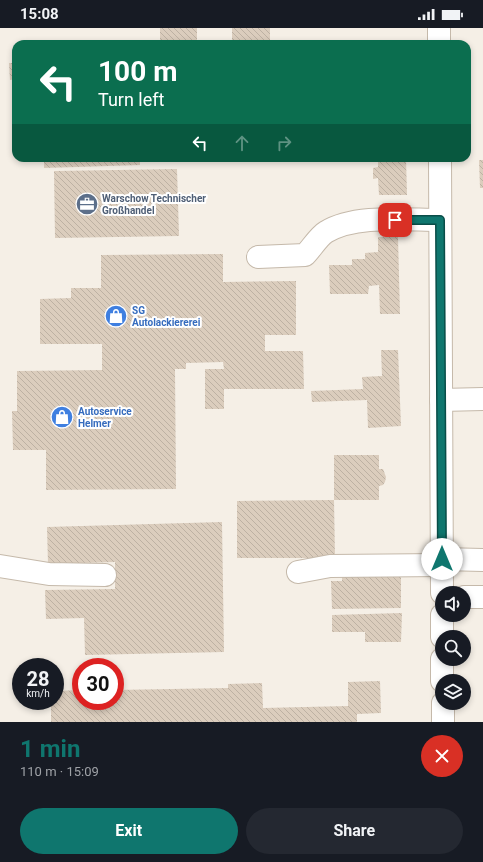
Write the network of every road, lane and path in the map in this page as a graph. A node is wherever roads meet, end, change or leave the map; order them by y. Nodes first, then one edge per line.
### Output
1 (439, 28) edge
2 (439, 40) edge
3 (440, 162) edge
4 (440, 220) junction
5 (258, 257) dead end
6 (483, 399) edge
7 (441, 400) junction
8 (483, 560) edge
9 (442, 562) junction
10 (0, 566) edge
11 (298, 572) dead end
12 (105, 575) dead end
13 (442, 586) edge
14 (471, 596) edge
15 (483, 597) edge
16 (443, 710) edge
17 (443, 722) edge

1 - 2 street
3 - 4 street
4 - 5 street
4 - 7 street
6 - 7 street
7 - 9 street
8 - 9 street
9 - 11 street
9 - 13 street
10 - 12 street
14 - 15 street
16 - 17 street

